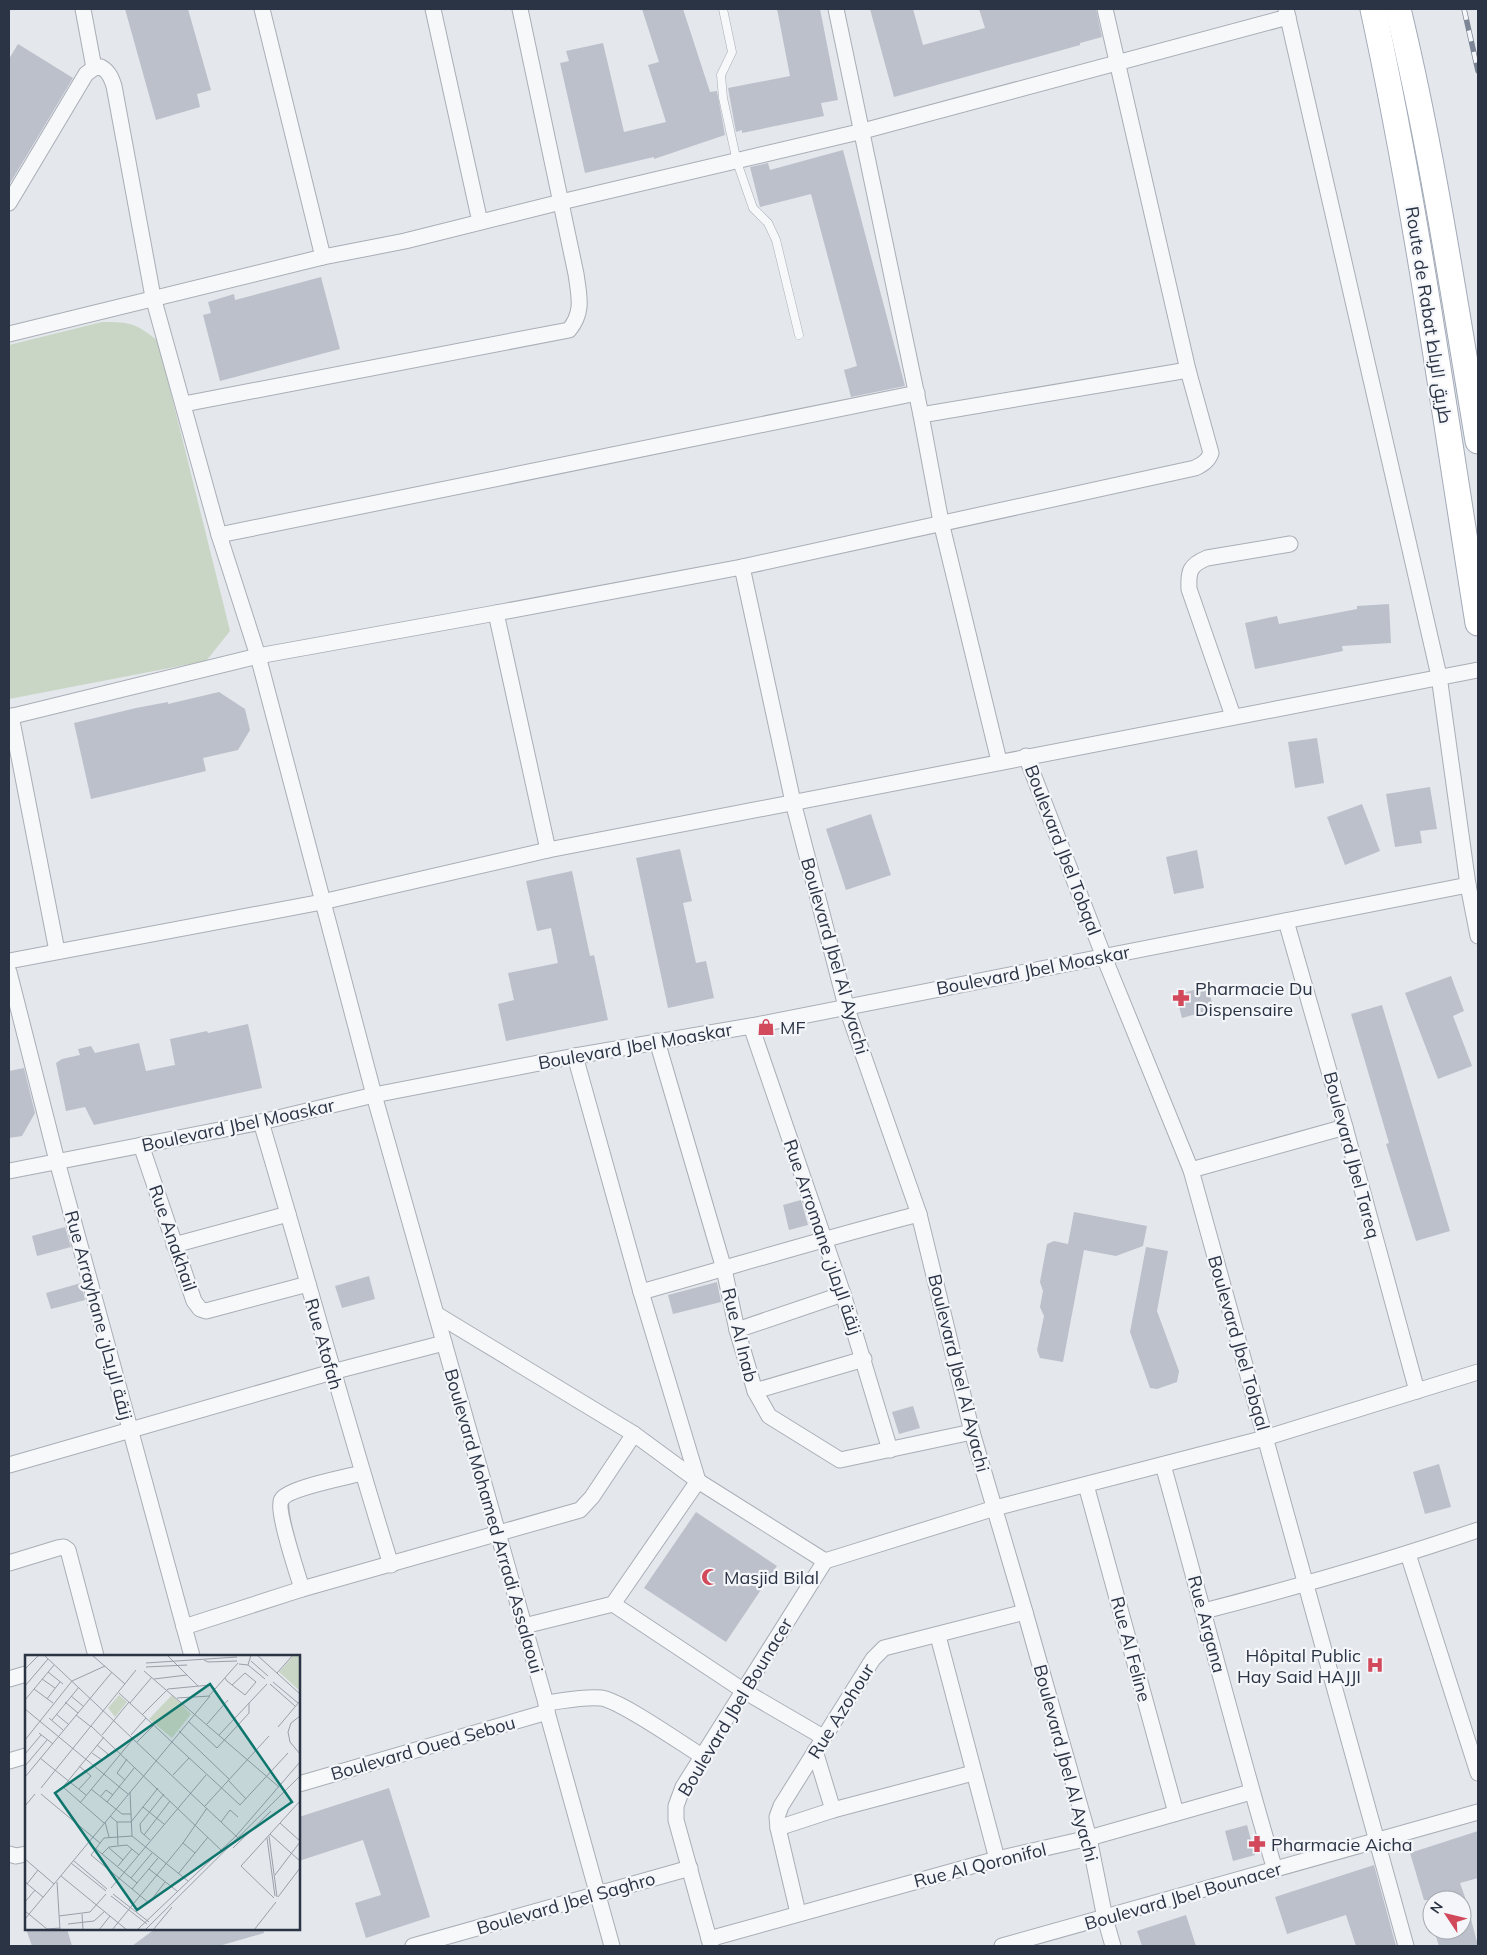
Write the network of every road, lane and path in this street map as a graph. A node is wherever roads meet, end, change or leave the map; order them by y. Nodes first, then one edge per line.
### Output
1 (83, 9) edge
2 (262, 9) edge
3 (433, 9) edge
4 (520, 9) edge
5 (723, 9) edge
6 (836, 9) edge
7 (1106, 9) edge
8 (1372, 9) edge
9 (1398, 9) edge
10 (1287, 13) edge
11 (1117, 62) junction
12 (94, 68) junction
13 (863, 131) junction
14 (738, 162) junction
15 (561, 202) junction
16 (9, 203) edge
17 (480, 222) junction
18 (323, 257) junction
19 (153, 297) junction
20 (9, 334) edge
21 (799, 335) dead end
22 (1188, 370) junction
23 (917, 394) junction
24 (184, 404) junction
25 (921, 415) junction
26 (1478, 441) edge
27 (941, 522) junction
28 (219, 535) junction
29 (1290, 544) dead end
30 (742, 566) junction
31 (496, 613) junction
32 (1478, 622) edge
33 (258, 656) junction
34 (1478, 670) edge
35 (1438, 676) junction
36 (10, 716) edge
37 (1233, 716) junction
38 (1026, 756) junction
39 (998, 761) junction
40 (793, 802) junction
41 (548, 850) junction
42 (1468, 885) junction
43 (322, 902) junction
44 (1286, 920) junction
45 (1478, 936) edge
46 (57, 951) junction
47 (1104, 957) junction
48 (9, 961) edge
49 (9, 972) edge
50 (846, 1006) junction
51 (751, 1026) junction
52 (657, 1042) junction
53 (575, 1056) junction
54 (374, 1096) junction
55 (260, 1122) junction
56 (1345, 1127) junction
57 (141, 1145) junction
58 (57, 1161) junction
59 (1191, 1170) junction
60 (9, 1171) edge
61 (288, 1214) junction
62 (919, 1214) junction
63 (823, 1238) junction
64 (174, 1245) junction
65 (724, 1269) junction
66 (308, 1284) junction
67 (641, 1292) junction
68 (843, 1294) junction
69 (436, 1314) junction
70 (737, 1330) junction
71 (444, 1343) junction
72 (864, 1359) junction
73 (332, 1372) junction
74 (1478, 1372) edge
75 (755, 1391) junction
76 (1416, 1391) junction
77 (130, 1429) junction
78 (972, 1432) junction
79 (634, 1434) junction
80 (1265, 1438) junction
81 (890, 1450) junction
82 (9, 1465) edge
83 (1163, 1465) junction
84 (362, 1473) junction
85 (698, 1481) junction
86 (1086, 1485) junction
87 (995, 1508) junction
88 (1478, 1530) edge
89 (498, 1534) junction
90 (1408, 1554) junction
91 (825, 1561) junction
92 (9, 1563) edge
93 (390, 1565) junction
94 (1307, 1585) junction
95 (302, 1589) junction
96 (613, 1604) junction
97 (1204, 1611) junction
98 (1025, 1612) junction
99 (524, 1626) junction
100 (184, 1627) junction
101 (938, 1636) junction
102 (92, 1655) edge
103 (192, 1655) edge
104 (25, 1674) edge
105 (9, 1679) edge
106 (744, 1691) junction
107 (547, 1708) junction
108 (823, 1736) junction
109 (815, 1751) junction
110 (25, 1756) edge
111 (702, 1756) junction
112 (9, 1761) edge
113 (973, 1773) junction
114 (1478, 1773) edge
115 (300, 1784) edge
116 (1251, 1792) junction
117 (833, 1810) junction
118 (1478, 1812) edge
119 (1176, 1814) junction
120 (778, 1828) junction
121 (1089, 1838) junction
122 (1378, 1841) junction
123 (9, 1854) edge
124 (25, 1854) edge
125 (997, 1859) junction
126 (690, 1868) junction
127 (1275, 1870) junction
128 (597, 1893) junction
129 (798, 1913) junction
130 (1105, 1918) junction
131 (710, 1942) edge
132 (413, 1946) edge
133 (612, 1946) edge
134 (1002, 1946) edge
135 (1113, 1946) edge
136 (1406, 1946) edge

1 - 12 street
2 - 18 street
3 - 17 street
4 - 15 street
5 - 14 lane
6 - 13 street
7 - 11 street
8 - 32 main road, Route de Rabat طريق الرباط
9 - 26 main road, Route de Rabat طريق الرباط
10 - 11 street
10 - 35 street
11 - 13 street
11 - 22 street
12 - 16 street
12 - 19 street, Boulevard Mohamed Arradi Assalaoui
13 - 14 street
13 - 23 street
14 - 15 street
14 - 21 lane
15 - 17 street
15 - 24 street
17 - 18 street
18 - 19 street
19 - 20 street
19 - 24 street, Boulevard Mohamed Arradi Assalaoui
22 - 25 street
22 - 27 street
23 - 25 street
23 - 28 street
24 - 28 street, Boulevard Mohamed Arradi Assalaoui
25 - 27 street
27 - 30 street
27 - 39 street
28 - 33 street, Boulevard Mohamed Arradi Assalaoui
29 - 37 street
30 - 31 street
30 - 40 street, Boulevard Jbel Al Ayachi
31 - 33 street
31 - 41 street
33 - 36 street
33 - 43 street, Boulevard Mohamed Arradi Assalaoui
34 - 35 street
35 - 37 street
35 - 42 street
36 - 46 street
37 - 38 street
38 - 39 street
38 - 47 street, Boulevard Jbel Tobqal
39 - 40 street
40 - 41 street
40 - 50 street, Boulevard Jbel Al Ayachi
41 - 43 street
42 - 44 street, Boulevard Jbel Moaskar
42 - 45 street
43 - 46 street
43 - 54 street, Boulevard Mohamed Arradi Assalaoui
44 - 47 street, Boulevard Jbel Moaskar
44 - 56 street, Boulevard Jbel Tareq
46 - 48 street
47 - 50 street, Boulevard Jbel Moaskar
47 - 59 street, Boulevard Jbel Tobqal
49 - 58 street, Rue Arrayhane زنقة الريحان
50 - 51 street, Boulevard Jbel Moaskar
50 - 62 street, Boulevard Jbel Al Ayachi
51 - 52 street, Boulevard Jbel Moaskar
51 - 63 street, Rue Arromane زنقة الرمان
52 - 53 street, Boulevard Jbel Moaskar
52 - 65 street, Rue Al Inab
53 - 54 street, Boulevard Jbel Moaskar
53 - 67 street
54 - 55 street, Boulevard Jbel Moaskar
54 - 69 street, Boulevard Mohamed Arradi Assalaoui
55 - 57 street, Boulevard Jbel Moaskar
55 - 61 street, Rue Atofah
56 - 59 street
56 - 76 street, Boulevard Jbel Tareq
57 - 58 street, Boulevard Jbel Moaskar
57 - 64 street, Rue Anakhail
58 - 60 street, Boulevard Jbel Moaskar
58 - 77 street, Rue Arrayhane زنقة الريحان
59 - 80 street, Boulevard Jbel Tobqal
61 - 64 street
61 - 66 street, Rue Atofah
62 - 63 street
62 - 78 street, Boulevard Jbel Al Ayachi
63 - 65 street
63 - 68 street, Rue Arromane زنقة الرمان
64 - 66 street, Rue Anakhail
65 - 67 street
65 - 70 street, Rue Al Inab
66 - 73 street, Rue Atofah
67 - 85 street
68 - 70 street
68 - 72 street, Rue Arromane زنقة الرمان
69 - 71 street, Boulevard Mohamed Arradi Assalaoui
69 - 79 street
70 - 75 street, Rue Al Inab
71 - 73 street
71 - 89 street, Boulevard Mohamed Arradi Assalaoui
72 - 75 street
72 - 81 street, Rue Arromane زنقة الرمان
73 - 77 street
73 - 84 street, Rue Atofah
74 - 76 street
75 - 81 street, Rue Al Inab
76 - 80 street
77 - 82 street
77 - 100 street, Rue Arrayhane زنقة الريحان
78 - 81 street, Rue Al Inab
78 - 87 street, Boulevard Jbel Al Ayachi
79 - 85 street
79 - 89 street
80 - 83 street
80 - 94 street, Boulevard Jbel Tobqal
83 - 86 street
83 - 97 street, Rue Argana
84 - 93 street, Rue Atofah
84 - 95 street
85 - 91 street
85 - 96 street
86 - 87 street
86 - 119 street, Rue Al Feline
87 - 91 street
87 - 98 street, Boulevard Jbel Al Ayachi
88 - 90 street
89 - 93 street
89 - 99 street, Boulevard Mohamed Arradi Assalaoui
90 - 94 street
90 - 114 street
91 - 106 street, Boulevard Jbel Bounacer
92 - 102 street
93 - 95 street
94 - 97 street
94 - 122 street, Boulevard Jbel Tobqal
95 - 100 street
96 - 99 street
96 - 106 street
97 - 116 street, Rue Argana
98 - 101 street, Rue Azohour
98 - 121 street, Boulevard Jbel Al Ayachi
99 - 107 street, Boulevard Mohamed Arradi Assalaoui
100 - 103 street, Rue Arrayhane زنقة الريحان
101 - 108 street, Rue Azohour
101 - 113 street
104 - 105 street
106 - 108 street
106 - 111 street, Boulevard Jbel Bounacer
107 - 111 street, Boulevard Oued Sebou
107 - 115 street, Boulevard Oued Sebou
107 - 128 street, Boulevard Mohamed Arradi Assalaoui
108 - 109 street, Rue Azohour
109 - 117 street
109 - 120 street, Rue Azohour
110 - 112 street
111 - 126 street, Boulevard Jbel Bounacer
113 - 117 street
113 - 125 street
116 - 119 street, Rue Al Qoronifol
116 - 127 street, Rue Argana
117 - 120 street
118 - 122 street, Boulevard Jbel Bounacer
119 - 121 street, Rue Al Qoronifol
120 - 129 street, Rue Azohour
121 - 125 street, Rue Al Qoronifol
121 - 130 street, Boulevard Jbel Al Ayachi
122 - 127 street, Boulevard Jbel Bounacer
122 - 136 street, Boulevard Jbel Tobqal
123 - 124 street
125 - 129 street, Rue Al Qoronifol
126 - 128 street, Boulevard Jbel Saghro
126 - 131 street, Boulevard Jbel Bounacer
127 - 130 street, Boulevard Jbel Bounacer
128 - 132 street, Boulevard Jbel Saghro
128 - 133 street, Boulevard Mohamed Arradi Assalaoui
129 - 131 street, Rue Al Qoronifol
130 - 134 street, Boulevard Jbel Bounacer
130 - 135 street, Boulevard Jbel Al Ayachi

